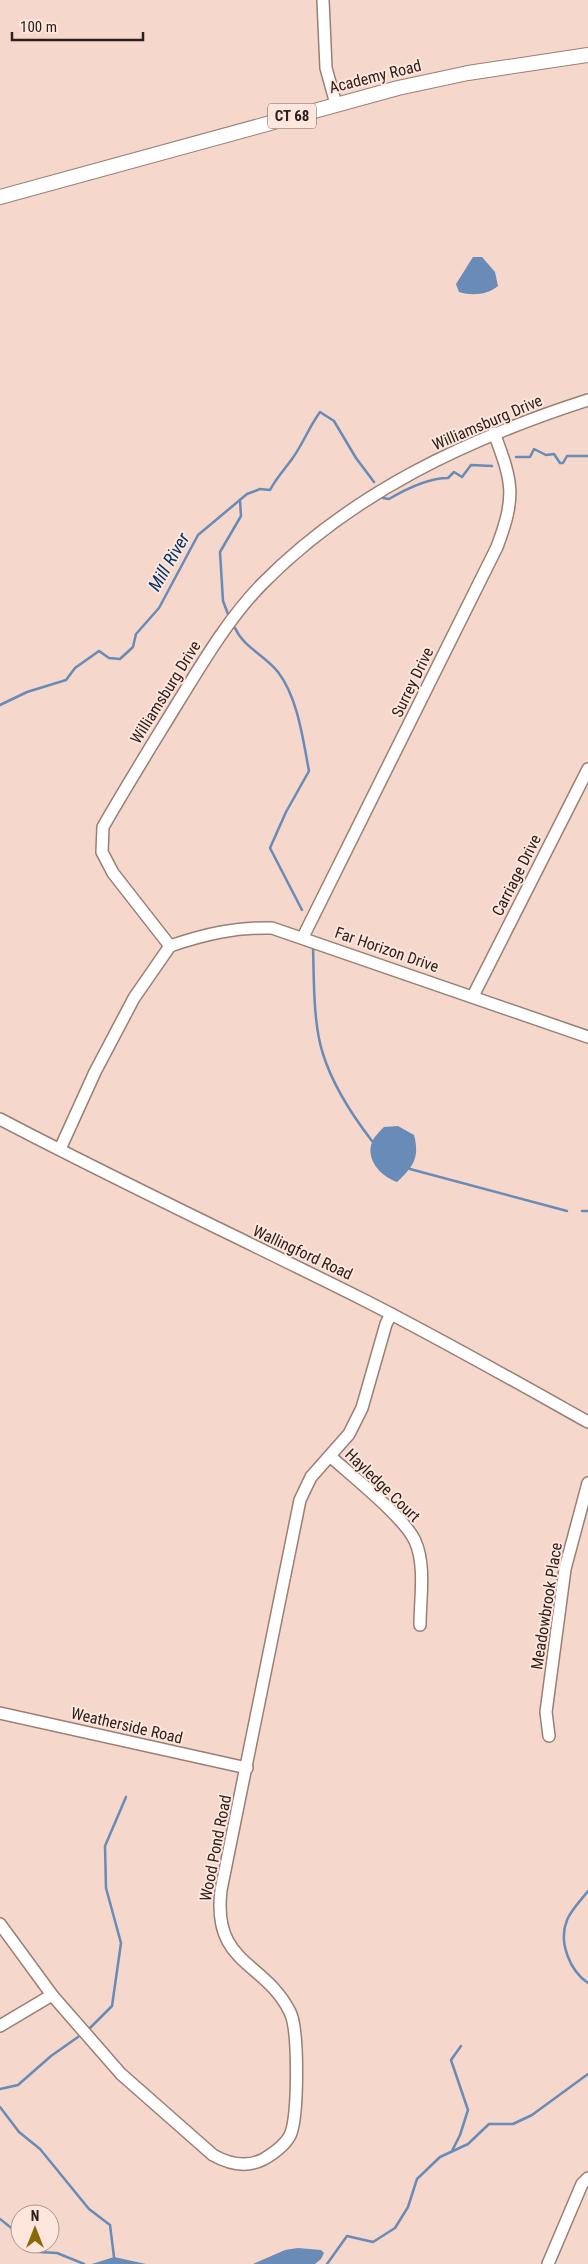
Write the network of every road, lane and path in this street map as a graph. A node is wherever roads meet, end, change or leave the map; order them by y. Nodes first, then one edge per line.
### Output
1 (323, 0) edge
2 (588, 55) edge
3 (336, 104) junction
4 (0, 197) edge
5 (588, 400) edge
6 (494, 433) junction
7 (588, 770) edge
8 (303, 938) junction
9 (170, 946) junction
10 (473, 996) junction
11 (588, 1037) edge
12 (0, 1119) edge
13 (60, 1150) junction
14 (391, 1314) junction
15 (588, 1422) edge
16 (331, 1457) junction
17 (588, 1483) edge
18 (420, 1625) dead end
19 (0, 1713) edge
20 (549, 1736) dead end
21 (247, 1768) junction
22 (0, 1924) edge
23 (52, 1995) junction
24 (0, 2026) edge
25 (588, 2178) edge
26 (548, 2264) edge

1 - 3 street
2 - 3 main road, Academy Road / CT 68
3 - 4 main road, Academy Road / CT 68
5 - 6 street, Williamsburg Drive
6 - 8 street, Surrey Drive
6 - 9 street, Williamsburg Drive
7 - 10 street, Carriage Drive
8 - 9 street, Far Horizon Drive
8 - 10 street, Far Horizon Drive
9 - 13 street
10 - 11 street, Far Horizon Drive
12 - 13 street, Wallingford Road
13 - 14 street, Wallingford Road
14 - 15 street, Wallingford Road
14 - 16 street, Wood Pond Road
16 - 18 street, Hayledge Court
16 - 21 street, Wood Pond Road
17 - 20 street, Meadowbrook Place
19 - 21 street, Weatherside Road
21 - 23 street, Wood Pond Road
22 - 23 street, Wood Pond Road
23 - 24 street
25 - 26 street

